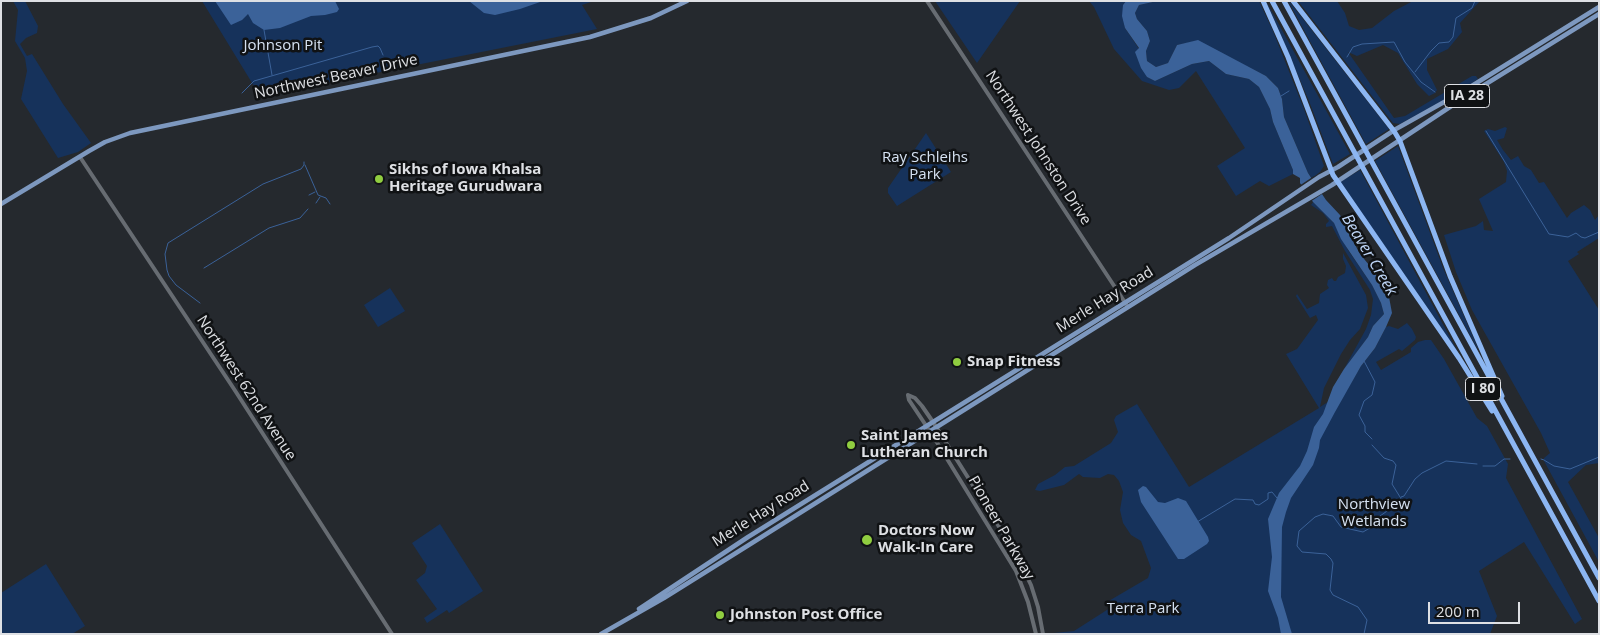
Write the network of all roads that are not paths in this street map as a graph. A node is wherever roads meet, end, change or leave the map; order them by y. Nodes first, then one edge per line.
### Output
1 (687, 1) edge
2 (927, 1) edge
3 (1264, 1) edge
4 (1272, 1) edge
5 (1284, 1) edge
6 (1293, 1) edge
7 (1599, 7) edge
8 (1599, 14) edge
9 (1394, 131) junction
10 (1400, 141) junction
11 (80, 157) junction
12 (1331, 170) junction
13 (1337, 181) junction
14 (1, 204) edge
15 (1124, 302) junction
16 (1128, 308) junction
17 (1508, 414) junction
18 (933, 422) junction
19 (927, 426) junction
20 (937, 428) junction
21 (930, 432) junction
22 (1519, 455) junction
23 (1599, 578) edge
24 (1599, 601) edge
25 (627, 618) junction
26 (392, 634) edge
27 (601, 634) edge
28 (1036, 634) edge
29 (1043, 634) edge

1 - 11 main road, Northwest Beaver Drive
2 - 15 street, Northwest Johnston Drive
3 - 12 highway
4 - 22 highway, I 80
5 - 17 highway, I 80
6 - 9 highway
7 - 9 main road, Merle Hay Road / IA 28
8 - 10 main road, Merle Hay Road / IA 28
9 - 10 highway
9 - 12 main road, Merle Hay Road / IA 28
10 - 13 main road, Merle Hay Road / IA 28
10 - 17 highway
11 - 14 main road, Northwest Beaver Drive
11 - 26 street, Northwest 62nd Avenue
12 - 13 highway
12 - 15 main road, Merle Hay Road
13 - 16 main road, Merle Hay Road
13 - 22 highway
15 - 16 street, Northwest Johnston Drive
15 - 18 main road, Merle Hay Road
16 - 20 main road, Merle Hay Road
17 - 23 highway, I 80
18 - 19 main road, Merle Hay Road
18 - 19 street, Pioneer Parkway
18 - 20 street, Pioneer Parkway
19 - 21 street, Pioneer Parkway
19 - 25 main road, Merle Hay Road
20 - 21 main road, Merle Hay Road
20 - 29 street, Pioneer Parkway
21 - 25 main road, Merle Hay Road
21 - 28 street, Pioneer Parkway
22 - 24 highway, I 80
25 - 27 main road, Merle Hay Road

